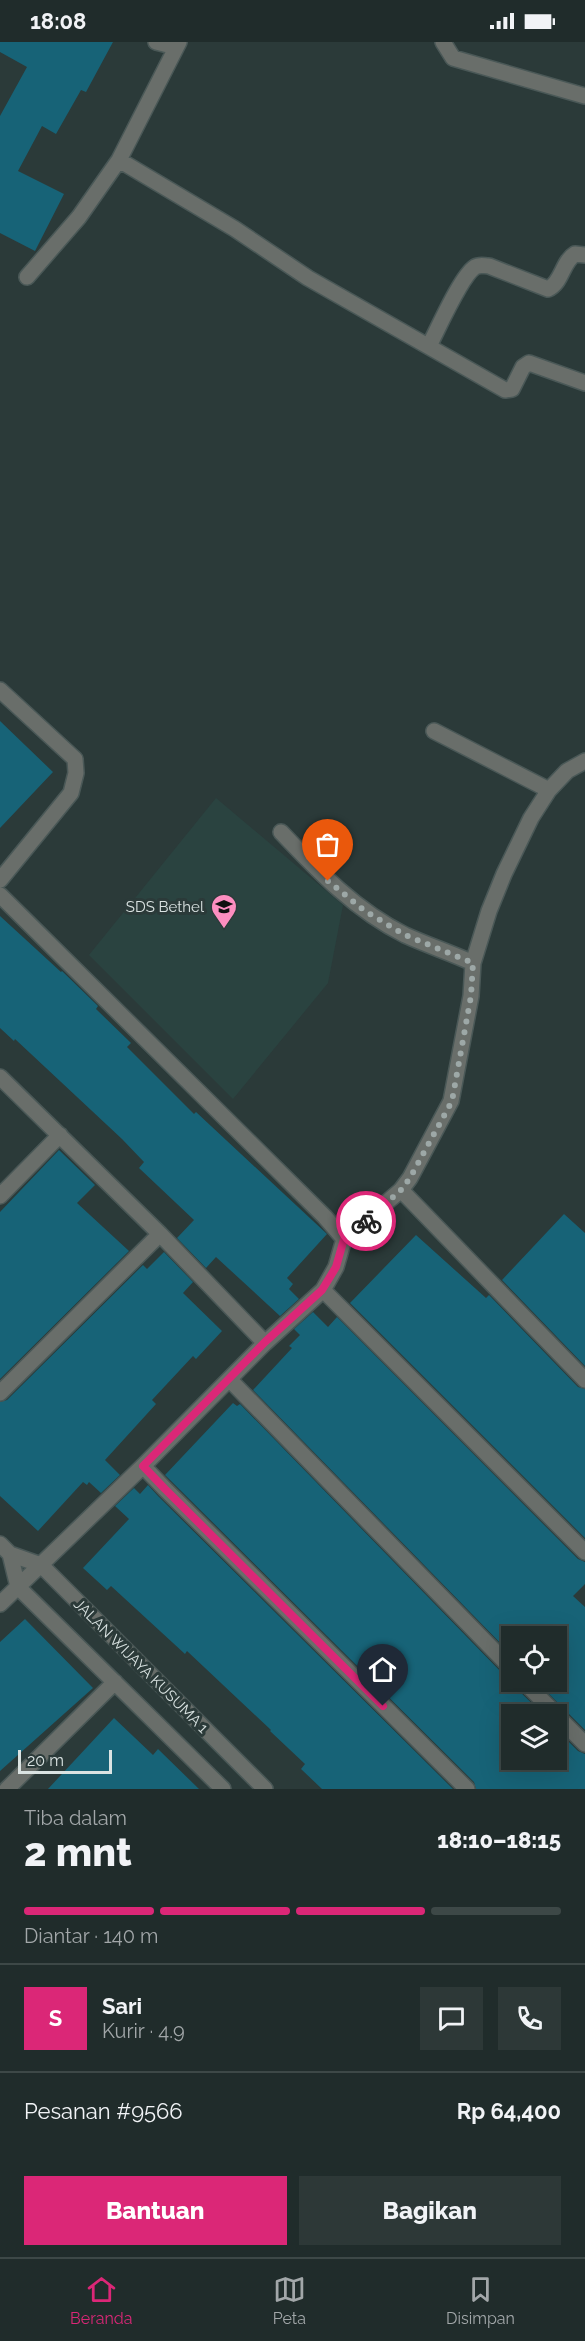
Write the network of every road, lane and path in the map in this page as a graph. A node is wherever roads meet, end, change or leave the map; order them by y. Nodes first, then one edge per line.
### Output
1 (156, 42) edge
2 (177, 42) edge
3 (443, 42) edge
4 (585, 96) edge
5 (119, 160) junction
6 (585, 255) edge
7 (27, 277) dead end
8 (429, 346) junction
9 (585, 383) edge
10 (0, 690) edge
11 (434, 731) dead end
12 (585, 761) edge
13 (549, 790) junction
14 (281, 832) dead end
15 (0, 880) edge
16 (0, 895) edge
17 (473, 963) junction
18 (0, 1077) edge
19 (60, 1135) junction
20 (401, 1190) junction
21 (0, 1196) edge
22 (160, 1234) junction
23 (344, 1239) junction
24 (322, 1290) junction
25 (265, 1342) junction
26 (230, 1380) junction
27 (585, 1380) edge
28 (0, 1393) edge
29 (143, 1466) junction
30 (5, 1549) edge
31 (585, 1552) edge
32 (41, 1565) junction
33 (18, 1587) junction
34 (0, 1604) edge
35 (501, 1658) edge
36 (115, 1682) junction
37 (534, 1692) edge
38 (545, 1704) edge
39 (567, 1726) edge
40 (585, 1744) edge
41 (220, 1788) edge
42 (7, 1789) edge
43 (265, 1789) edge
44 (467, 1789) edge

1 - 2 street
2 - 5 street
3 - 4 street
5 - 7 street
5 - 8 street
6 - 8 street
8 - 9 street
10 - 15 street
11 - 13 street
12 - 13 street
13 - 17 street
14 - 17 street
16 - 23 street
17 - 20 street
18 - 19 street
19 - 21 street
19 - 22 street
20 - 23 street
20 - 27 street
22 - 25 street
22 - 28 street
23 - 24 street
24 - 25 street
24 - 31 street
25 - 26 street
26 - 29 street
26 - 35 street
29 - 32 street
29 - 44 street
30 - 32 street, JALAN WIJAYA KUSUMA 1
30 - 33 street, JALAN WIJAYA KUSUMA 1
32 - 33 street
32 - 43 street, JALAN WIJAYA KUSUMA 1
33 - 34 street
33 - 36 street, JALAN WIJAYA KUSUMA 1
36 - 41 street, JALAN WIJAYA KUSUMA 1
36 - 42 street
37 - 38 street
39 - 40 street

